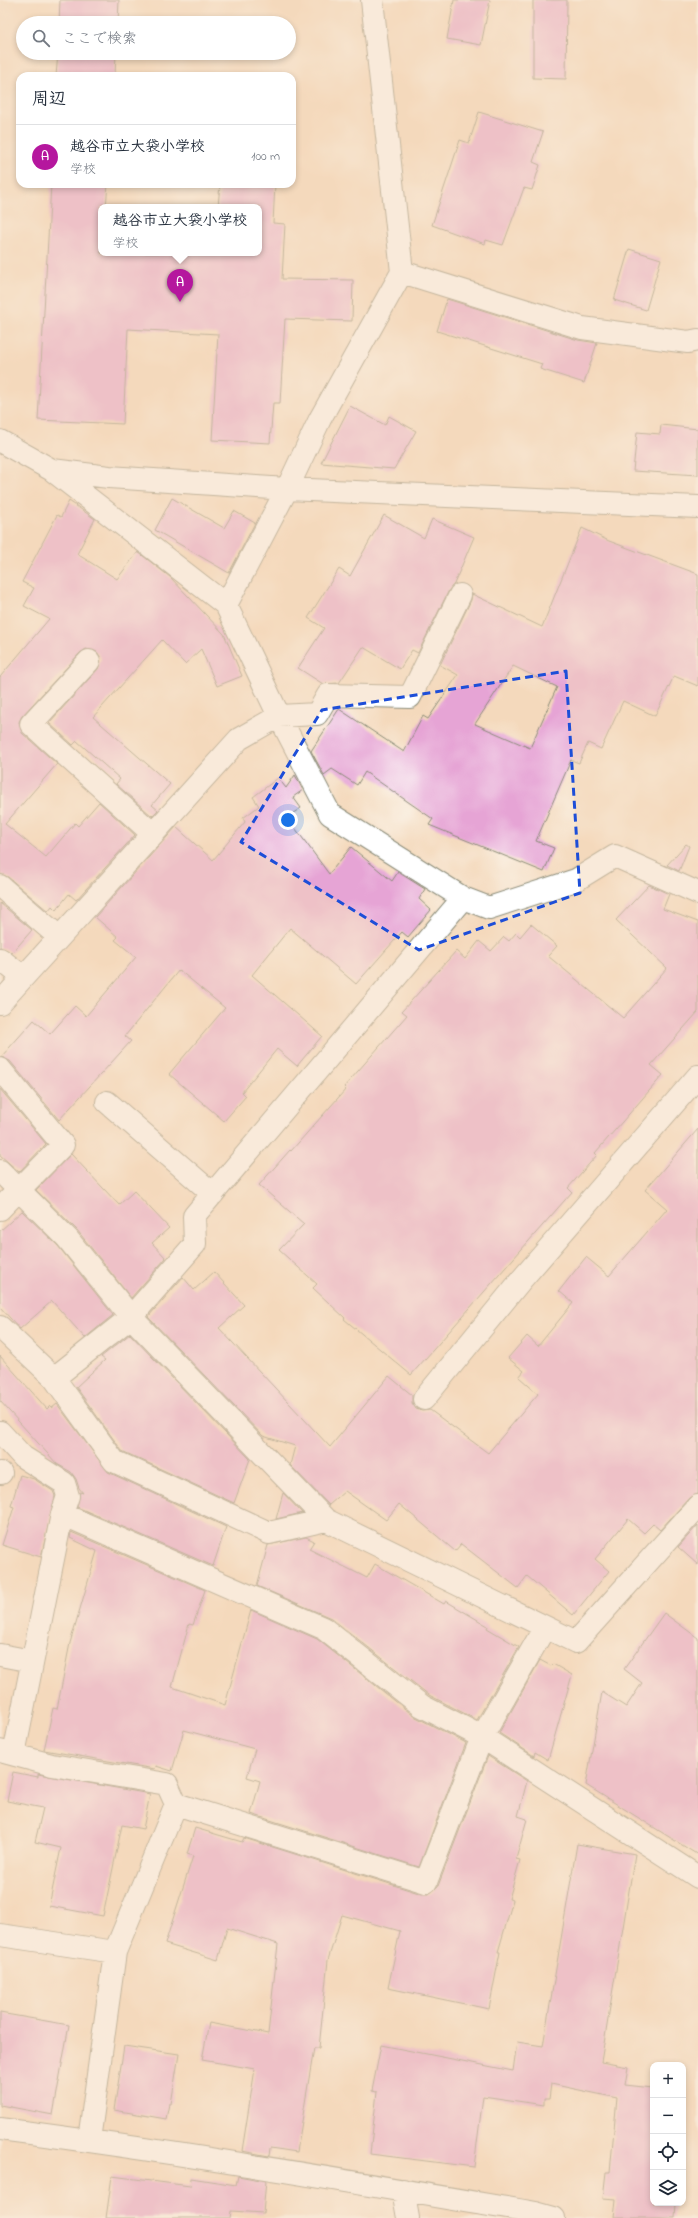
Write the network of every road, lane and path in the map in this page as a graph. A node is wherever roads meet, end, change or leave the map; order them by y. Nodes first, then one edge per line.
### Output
1 (372, 0) edge
2 (402, 272) junction
3 (698, 340) edge
4 (0, 440) edge
5 (52, 470) junction
6 (287, 489) junction
7 (698, 507) edge
8 (460, 595) dead end
9 (226, 605) junction
10 (90, 661) dead end
11 (279, 716) junction
12 (153, 834) junction
13 (0, 886) edge
14 (698, 893) edge
15 (463, 898) junction
16 (59, 937) junction
17 (0, 959) edge
18 (23, 977) junction
19 (0, 1002) edge
20 (0, 1069) edge
21 (698, 1076) edge
22 (107, 1102) dead end
23 (0, 1171) edge
24 (19, 1190) junction
25 (213, 1194) junction
26 (0, 1209) edge
27 (131, 1317) junction
28 (0, 1327) edge
29 (54, 1378) junction
30 (424, 1399) dead end
31 (0, 1432) edge
32 (697, 1509) edge
33 (62, 1514) junction
34 (326, 1520) junction
35 (545, 1627) junction
36 (0, 1655) edge
37 (32, 1661) junction
38 (482, 1737) junction
39 (7, 1752) edge
40 (176, 1804) junction
41 (698, 1877) edge
42 (0, 1935) edge
43 (115, 1952) junction
44 (0, 2129) edge
45 (89, 2140) junction
46 (402, 2190) junction
47 (408, 2218) edge
48 (554, 2218) edge

1 - 2 street
2 - 3 street
2 - 6 street
4 - 5 street
5 - 6 street
5 - 9 street
6 - 7 street
6 - 9 street
8 - 11 street
9 - 11 street
10 - 12 street
11 - 12 street
11 - 15 street
12 - 16 street
13 - 16 street
14 - 15 street
15 - 25 street
16 - 18 street
17 - 18 street
18 - 19 street
20 - 24 street
21 - 30 street
22 - 25 street
23 - 24 street
24 - 26 street
24 - 27 street
25 - 27 street
27 - 29 street
27 - 34 street
28 - 29 street
29 - 34 street
31 - 33 street
32 - 35 street
33 - 37 street
33 - 38 street
34 - 35 street
35 - 38 street
36 - 37 street
37 - 39 street
38 - 40 street
38 - 41 street
39 - 40 street
40 - 43 street
42 - 43 street
43 - 45 street
44 - 45 street
45 - 46 street
46 - 47 street
46 - 48 street

